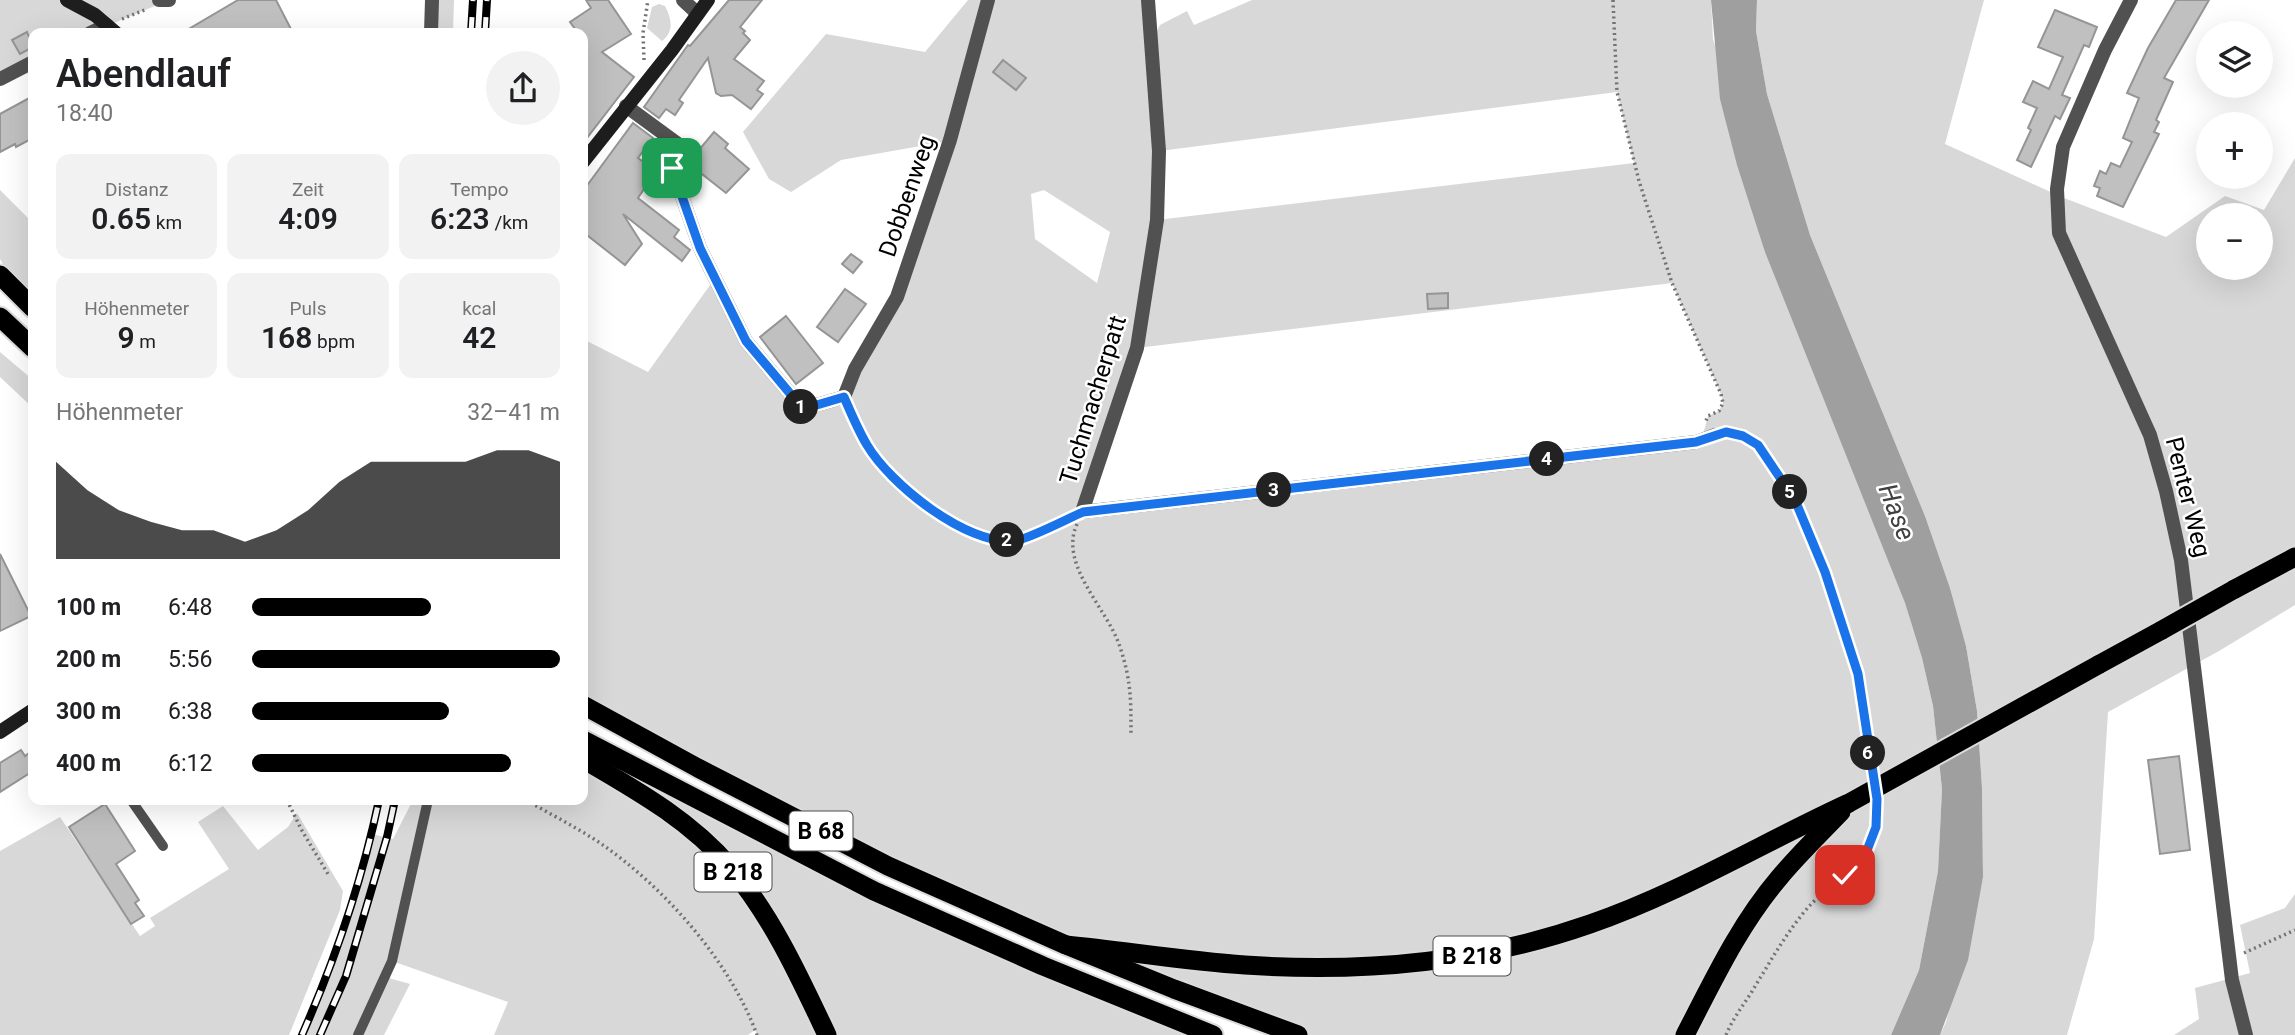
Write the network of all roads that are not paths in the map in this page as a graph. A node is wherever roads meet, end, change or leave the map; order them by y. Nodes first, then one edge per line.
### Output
1 (67, 0) edge
2 (432, 0) edge
3 (683, 0) edge
4 (708, 0) edge
5 (988, 0) edge
6 (1148, 0) edge
7 (2131, 0) edge
8 (697, 13) junction
9 (110, 28) edge
10 (431, 28) edge
11 (28, 65) edge
12 (0, 79) edge
13 (626, 106) junction
14 (588, 155) edge
15 (0, 259) edge
16 (0, 275) edge
17 (27, 301) edge
18 (0, 317) edge
19 (0, 335) edge
20 (28, 343) edge
21 (28, 346) edge
22 (1715, 435) road end
23 (2295, 557) edge
24 (588, 708) edge
25 (28, 713) edge
26 (0, 732) edge
27 (588, 743) edge
28 (588, 763) edge
29 (1849, 803) junction
30 (134, 805) edge
31 (427, 805) edge
32 (163, 846) dead end
33 (1066, 945) junction
34 (358, 1035) edge
35 (827, 1035) edge
36 (1213, 1035) edge
37 (1298, 1035) edge
38 (1685, 1035) edge
39 (2246, 1035) edge

1 - 9 main road
2 - 10 street
3 - 8 street
4 - 8 main road
5 - 13 street, Dobbenweg
6 - 22 street, Tuchmacherpatt
7 - 39 street, Penter Weg
8 - 13 main road
11 - 12 street
13 - 14 main road
15 - 17 highway
16 - 17 highway
18 - 20 highway
19 - 21 highway
23 - 29 highway, B 218, bridge
24 - 33 highway, B 68
25 - 26 main road
27 - 36 highway, B 68
28 - 35 highway, B 218
29 - 33 highway, B 218
29 - 38 highway, B 218
30 - 32 lane
31 - 34 lane
33 - 37 highway, B 68

